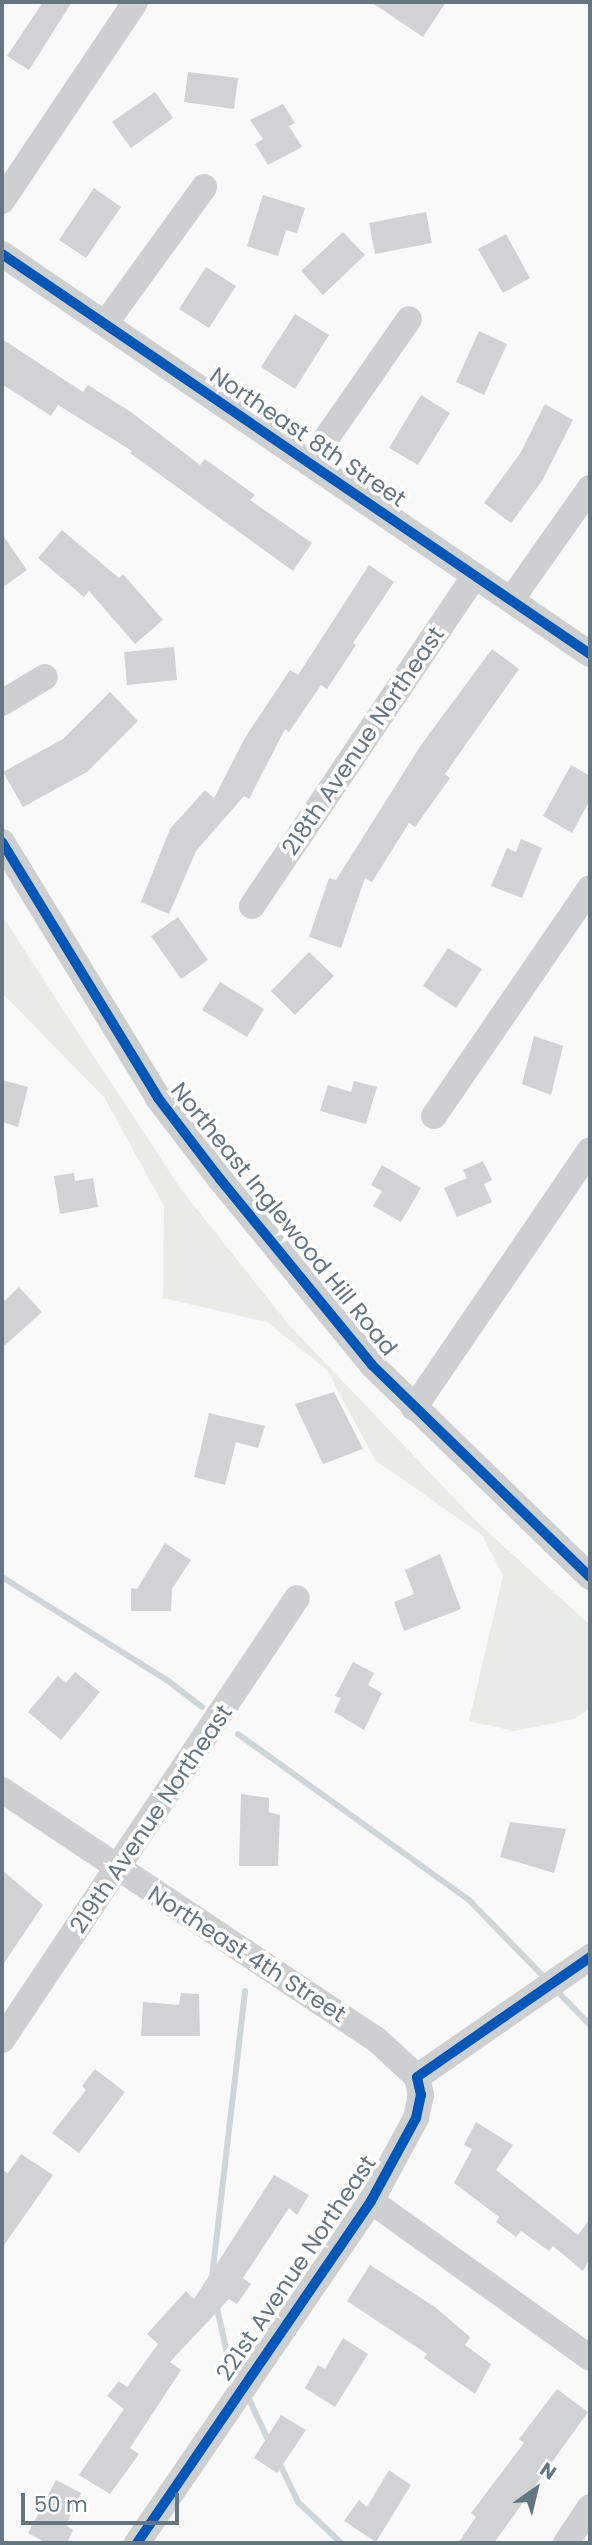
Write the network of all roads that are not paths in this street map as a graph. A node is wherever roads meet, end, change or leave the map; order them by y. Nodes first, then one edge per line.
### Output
1 (135, 2) edge
2 (204, 187) dead end
3 (2, 201) edge
4 (2, 254) edge
5 (409, 319) dead end
6 (105, 324) junction
7 (309, 463) junction
8 (590, 488) edge
9 (474, 576) junction
10 (511, 600) junction
11 (590, 654) edge
12 (45, 677) dead end
13 (2, 703) edge
14 (2, 842) edge
15 (590, 888) edge
16 (252, 906) dead end
17 (434, 1116) dead end
18 (590, 1150) edge
19 (414, 1408) junction
20 (590, 1577) edge
21 (298, 1598) dead end
22 (2, 1790) edge
23 (119, 1869) junction
24 (590, 1957) edge
25 (2, 2039) edge
26 (417, 2077) junction
27 (371, 2201) junction
28 (590, 2358) edge
29 (590, 2507) edge
30 (137, 2543) edge
31 (566, 2543) edge

1 - 3 street
2 - 6 street
4 - 6 street, Northeast 8th Street
5 - 7 street
6 - 7 street, Northeast 8th Street
7 - 9 street, Northeast 8th Street
8 - 10 street
9 - 10 street, Northeast 8th Street
9 - 16 street, 218th Avenue Northeast
10 - 11 street, Northeast 8th Street
12 - 13 street
14 - 19 street, Northeast Inglewood Hill Road
15 - 17 street
18 - 19 street
19 - 20 street, Northeast Inglewood Hill Road
21 - 23 street, 219th Avenue Northeast
22 - 23 street, Northeast 4th Street
23 - 25 street, 219th Avenue Northeast
23 - 26 street, Northeast 4th Street
24 - 26 street
26 - 27 street, 221st Avenue Northeast
27 - 28 street
27 - 30 street, 221st Avenue Northeast
29 - 31 street

